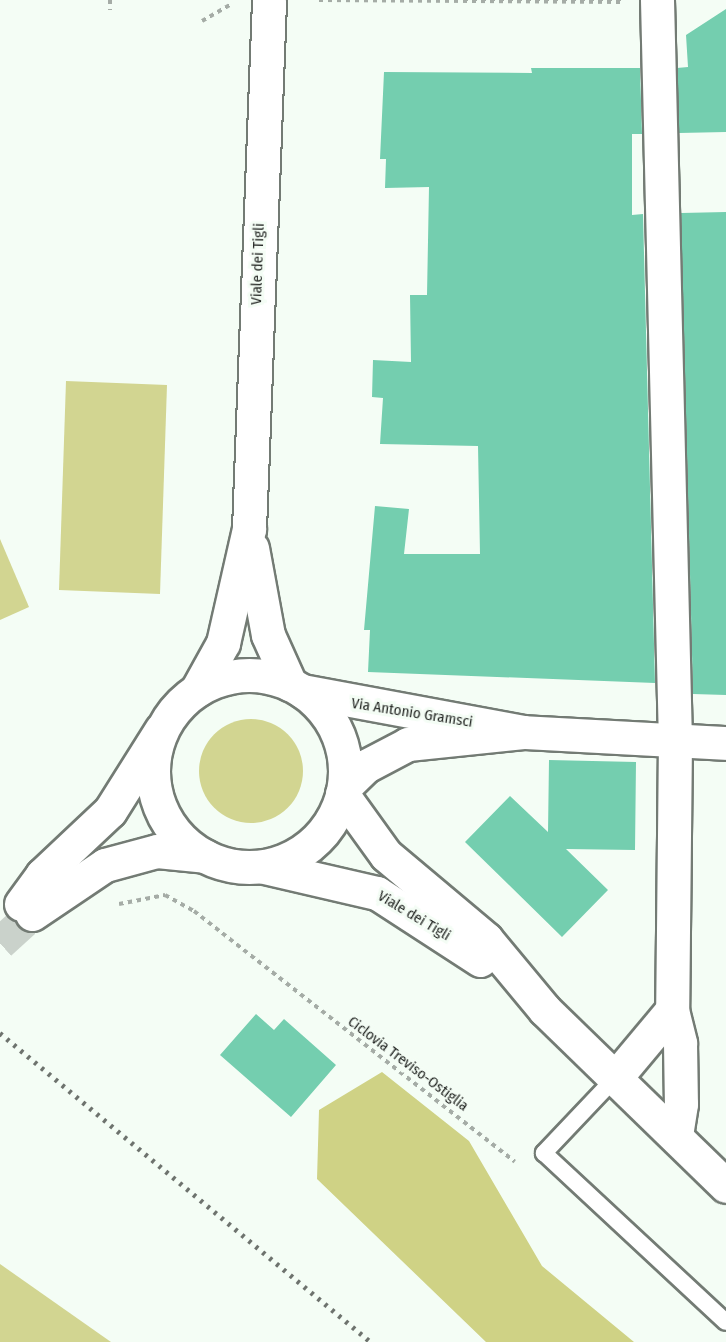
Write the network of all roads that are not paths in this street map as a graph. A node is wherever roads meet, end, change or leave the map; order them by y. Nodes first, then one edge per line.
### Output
1 (269, 0) edge
2 (657, 1) edge
3 (249, 529) junction
4 (296, 687) junction
5 (197, 690) junction
6 (161, 730) junction
7 (523, 732) junction
8 (675, 740) junction
9 (726, 743) edge
10 (343, 790) junction
11 (205, 856) junction
12 (262, 866) junction
13 (545, 1010) junction
14 (672, 1010) junction
15 (616, 1077) junction
16 (676, 1137) junction
17 (726, 1186) edge
18 (726, 1322) edge

1 - 3 street, Viale dei Tigli
2 - 8 street
3 - 4 street, Viale dei Tigli
3 - 5 street, Viale dei Tigli
4 - 5 street
4 - 7 street, Via Antonio Gramsci
4 - 10 street, Viale dei Tigli
5 - 6 street, Viale dei Tigli
6 - 11 street, Viale dei Tigli
6 - 11 street
7 - 8 street, Via Antonio Gramsci
7 - 10 street, Via Antonio Gramsci
8 - 9 street, Via Antonio Gramsci
8 - 14 street
10 - 12 street, Viale dei Tigli
10 - 13 street, Viale dei Tigli
11 - 12 street, Viale dei Tigli
12 - 13 street, Viale dei Tigli
13 - 15 street, Viale dei Tigli
14 - 15 street
14 - 16 street
15 - 16 street, Viale dei Tigli
15 - 18 lane
16 - 17 street, Viale dei Tigli

